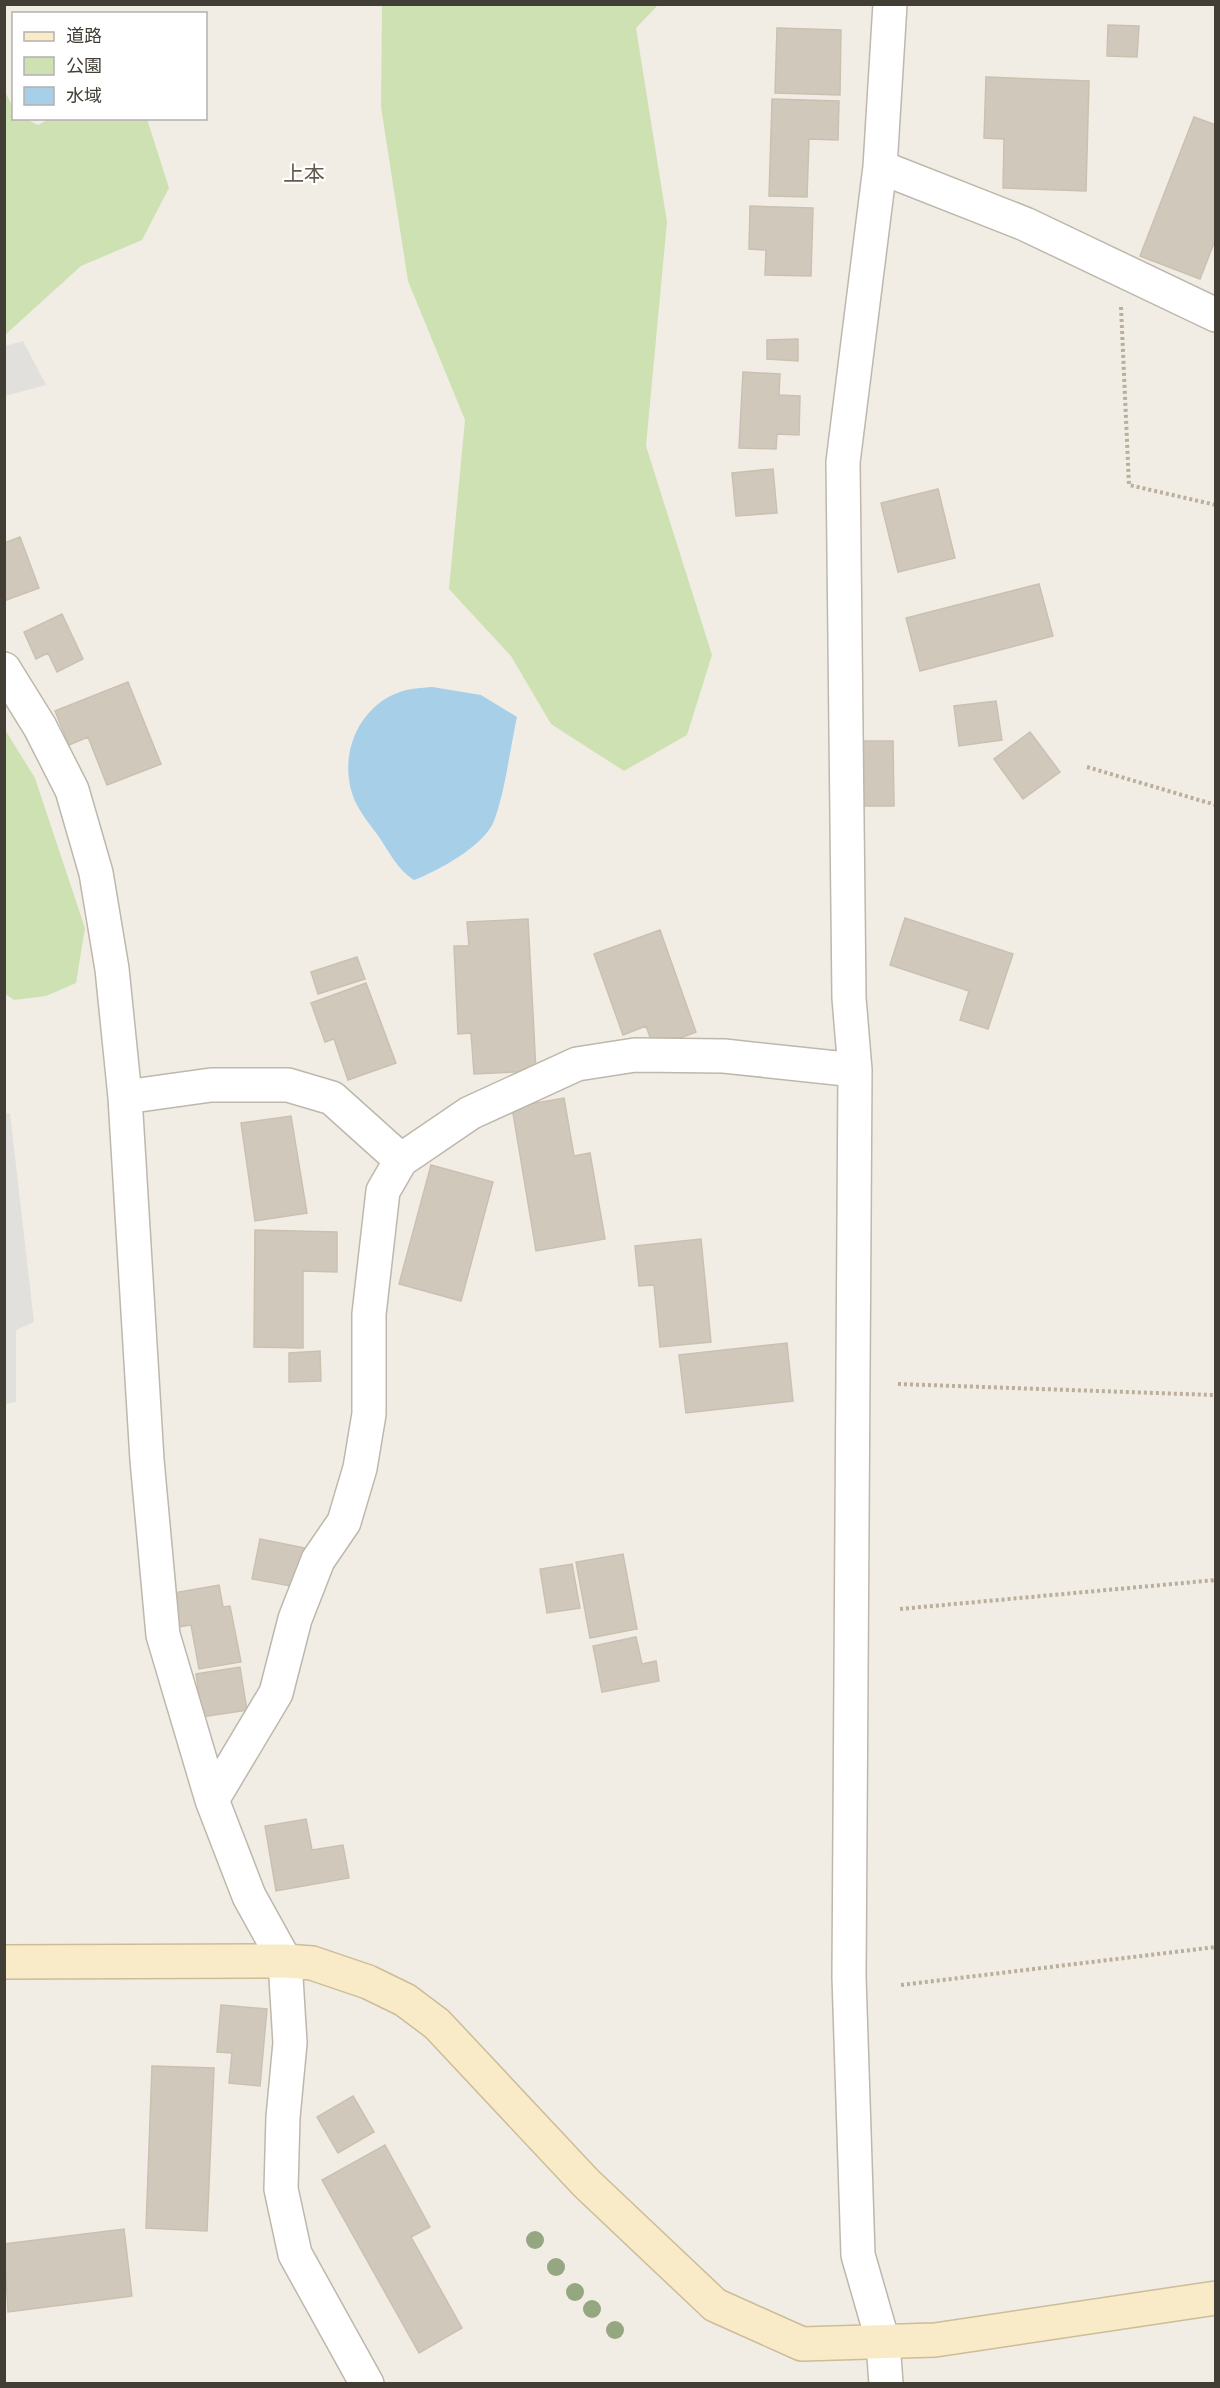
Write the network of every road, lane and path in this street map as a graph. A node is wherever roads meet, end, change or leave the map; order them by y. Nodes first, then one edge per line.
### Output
1 (890, 4) edge
2 (879, 167) junction
3 (1121, 303) dead end
4 (1215, 315) edge
5 (1215, 505) edge
6 (4, 669) edge
7 (1087, 767) dead end
8 (1215, 805) edge
9 (855, 1070) junction
10 (125, 1097) junction
11 (401, 1160) junction
12 (898, 1384) dead end
13 (1213, 1395) dead end
14 (1215, 1580) edge
15 (900, 1609) dead end
16 (212, 1800) junction
17 (1215, 1947) edge
18 (285, 1960) junction
19 (4, 1962) edge
20 (901, 1985) dead end
21 (1215, 2298) edge
22 (883, 2342) junction
23 (367, 2384) edge
24 (886, 2384) edge

1 - 2 street
2 - 4 street
2 - 9 street
3 - 5 path
6 - 10 street
7 - 8 path
9 - 11 street
9 - 22 street
10 - 11 street
10 - 16 street
11 - 16 street
12 - 13 path
14 - 15 path
16 - 18 street
17 - 20 path
18 - 19 street
18 - 22 street
18 - 23 street
21 - 22 street
22 - 24 street

